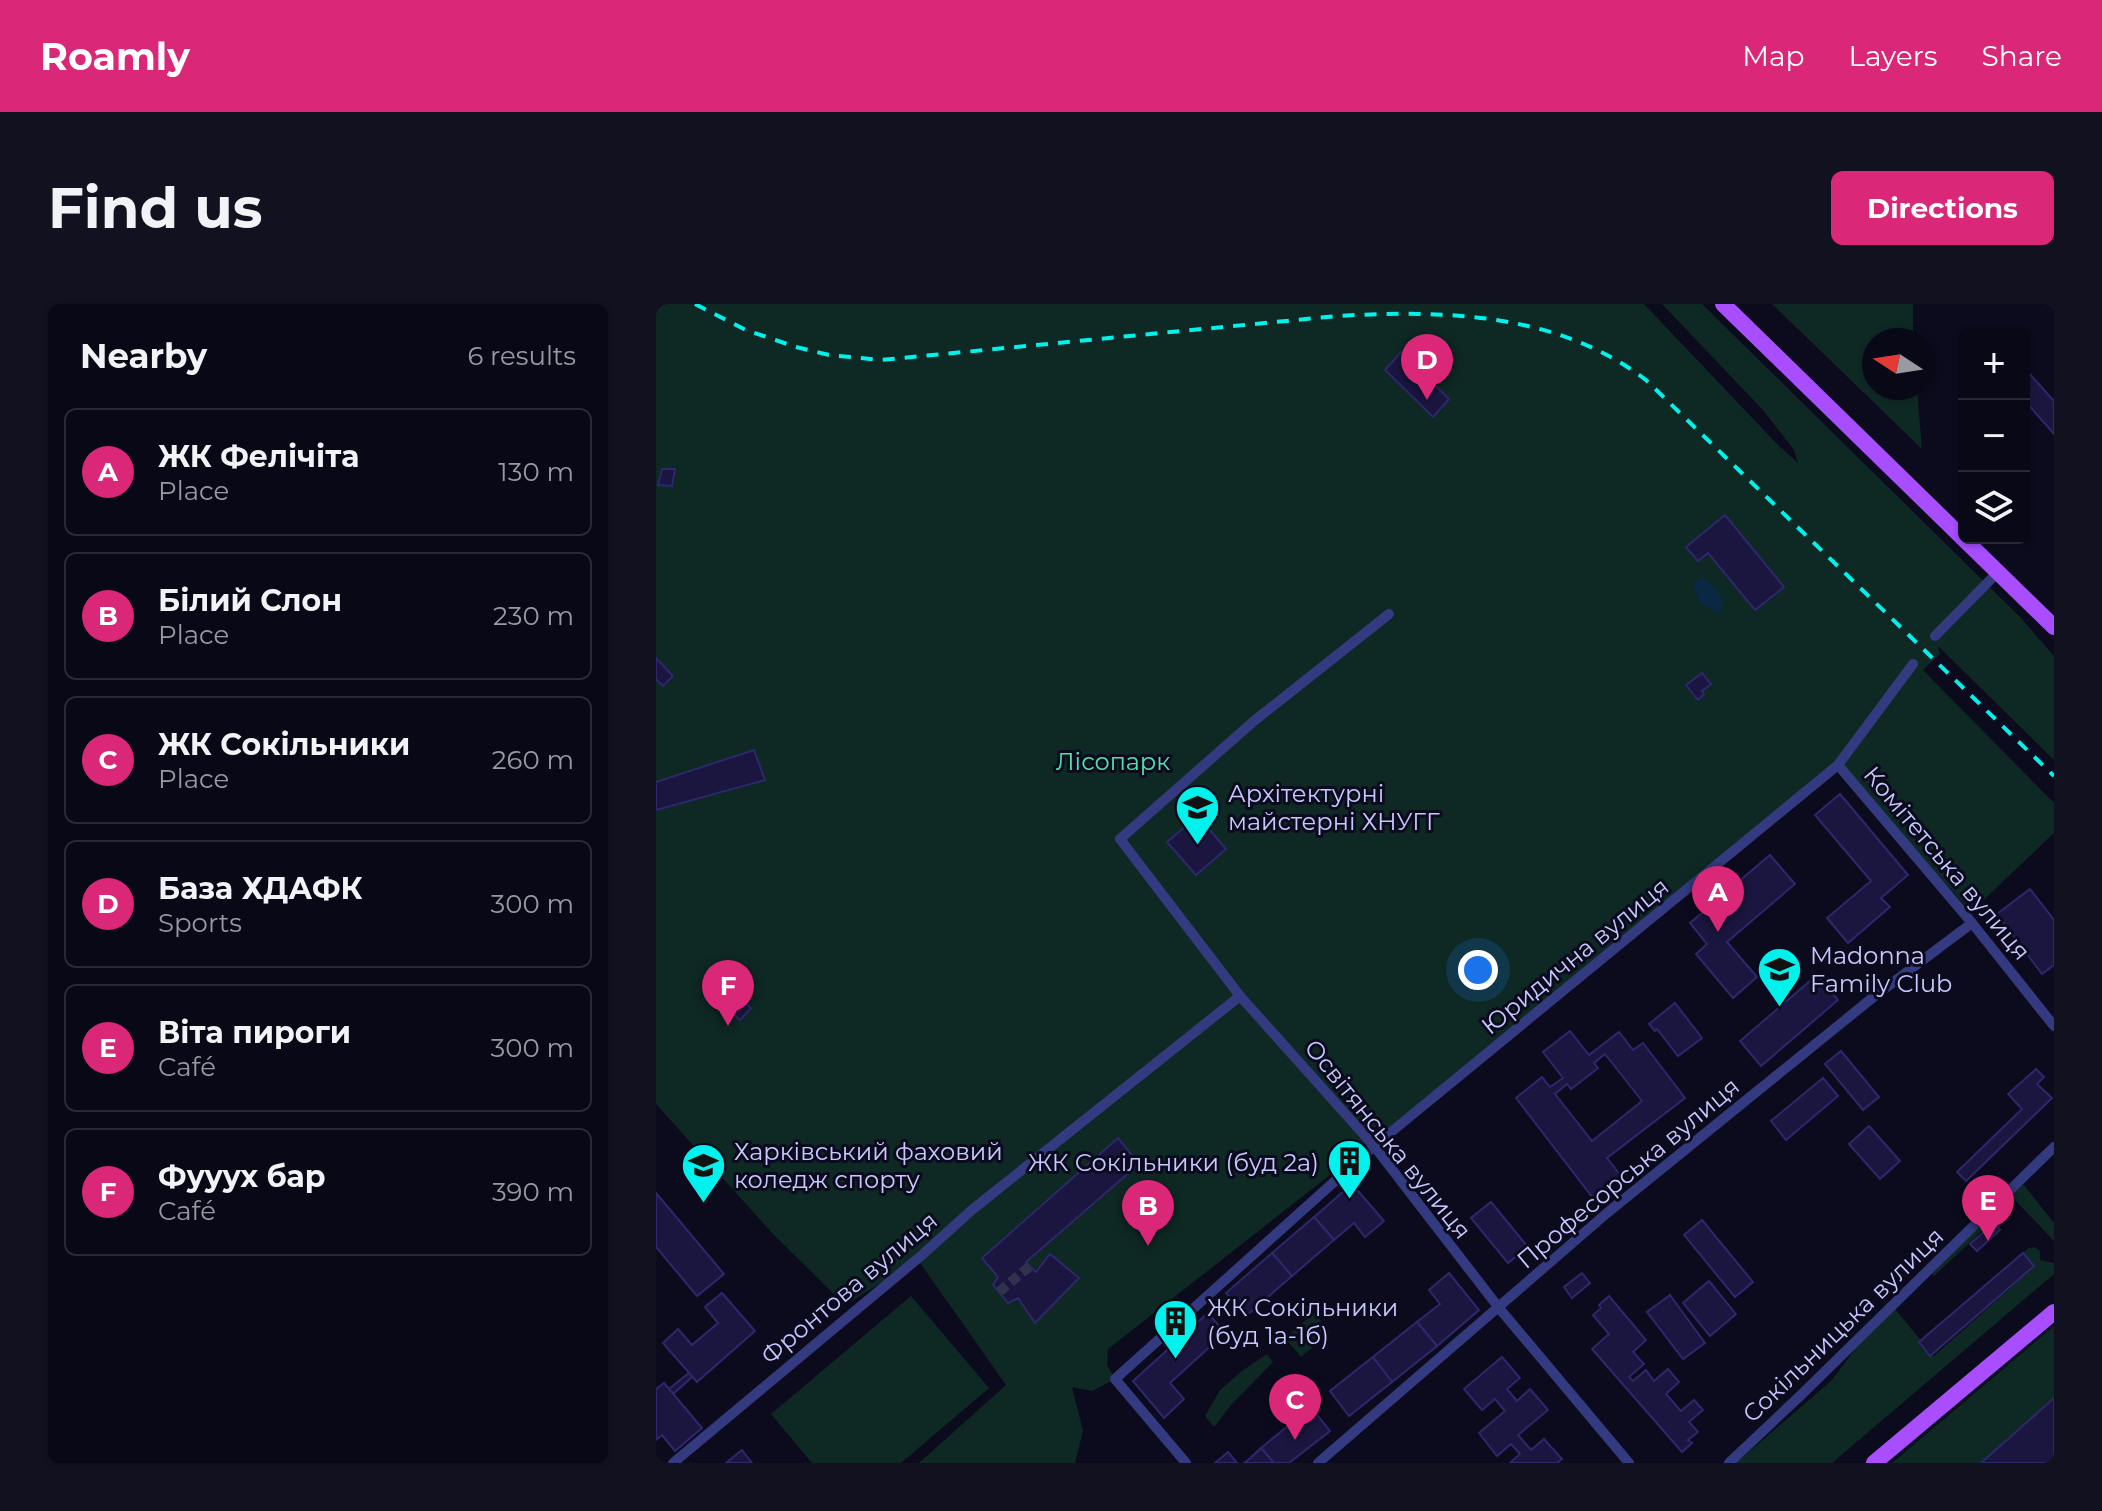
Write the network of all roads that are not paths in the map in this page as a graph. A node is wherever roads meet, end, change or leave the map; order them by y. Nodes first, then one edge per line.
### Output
1 (1723, 304) edge
2 (1998, 572) junction
3 (1389, 614) dead end
4 (2054, 627) edge
5 (1935, 636) dead end
6 (1913, 664) dead end
7 (1838, 765) junction
8 (1972, 923) junction
9 (1240, 996) junction
10 (2054, 1026) edge
11 (1374, 1146) junction
12 (2054, 1147) edge
13 (1499, 1308) junction
14 (2054, 1312) edge
15 (673, 1463) edge
16 (1186, 1463) edge
17 (1318, 1463) edge
18 (1629, 1463) edge
19 (1729, 1463) edge
20 (1874, 1463) edge

1 - 2 main road
2 - 4 main road
2 - 5 street
3 - 9 street, Освітянська вулиця
6 - 7 street, Юридична вулиця
7 - 8 street, Комітетська вулиця
7 - 11 street, Юридична вулиця
8 - 10 street, Комітетська вулиця
8 - 13 street, Професорська вулиця
9 - 11 street, Освітянська вулиця
9 - 15 street, Фронтова вулиця
11 - 13 street, Освітянська вулиця
11 - 16 street, Юридична вулиця
12 - 19 street, Сокільницька вулиця
13 - 17 street, Професорська вулиця
13 - 18 street, Освітянська вулиця
14 - 20 main road

